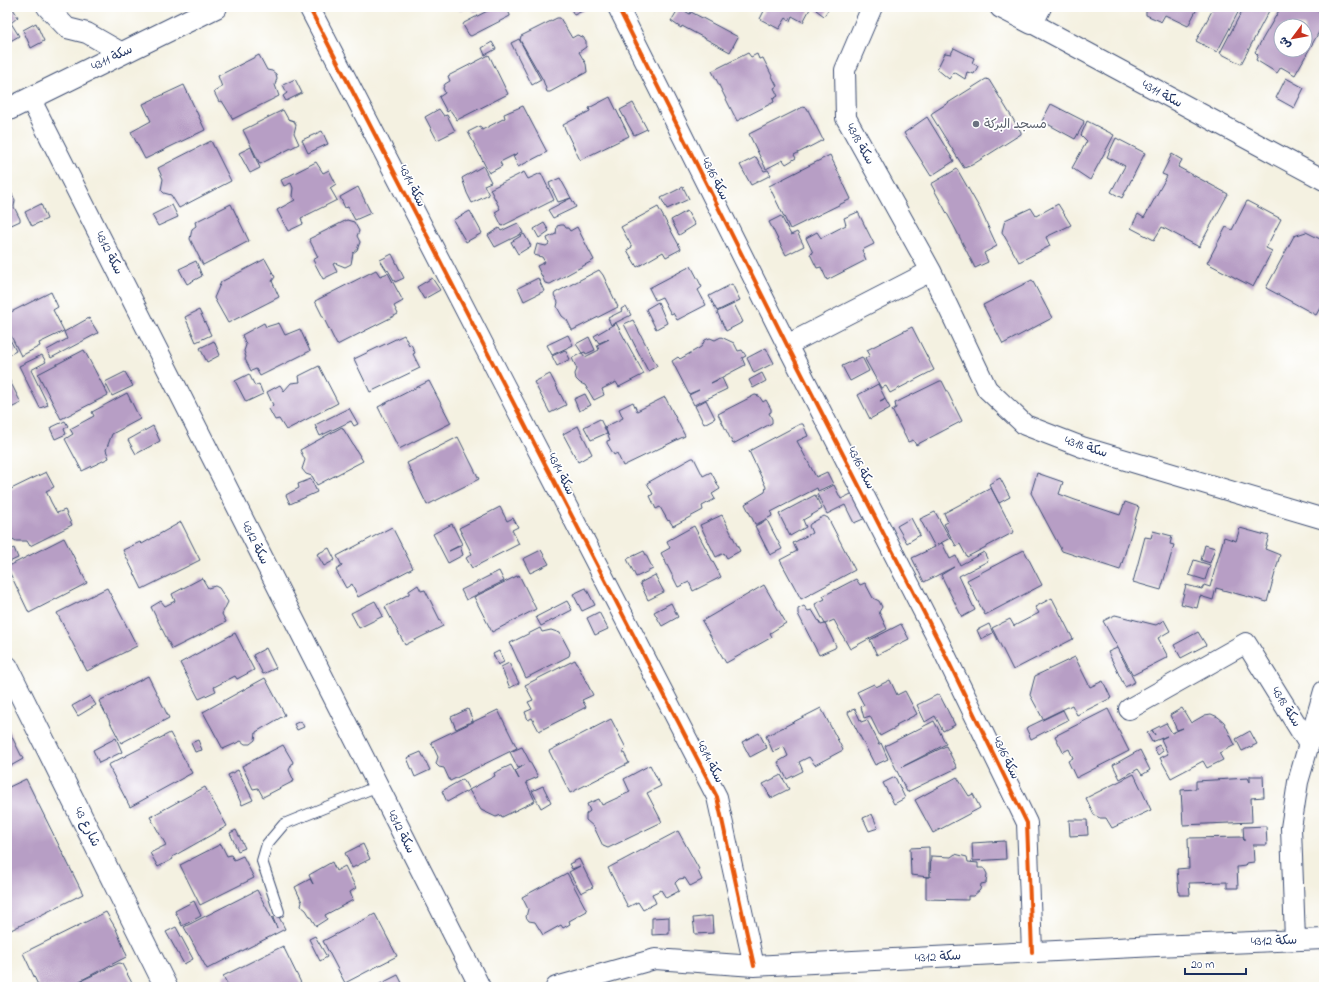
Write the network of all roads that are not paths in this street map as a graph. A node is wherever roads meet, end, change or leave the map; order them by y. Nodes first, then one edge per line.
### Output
1 (47, 7) edge
2 (216, 7) edge
3 (309, 7) edge
4 (618, 7) edge
5 (872, 7) edge
6 (1001, 7) edge
7 (1036, 15) edge
8 (122, 53) junction
9 (30, 98) junction
10 (7, 110) edge
11 (1324, 180) edge
12 (931, 271) junction
13 (787, 344) junction
14 (1324, 519) edge
15 (7, 668) edge
16 (12, 689) edge
17 (1324, 691) edge
18 (1129, 709) dead end
19 (1308, 744) junction
20 (378, 786) junction
21 (279, 912) dead end
22 (1324, 939) edge
23 (1296, 940) junction
24 (1032, 952) junction
25 (754, 966) junction
26 (166, 987) edge
27 (480, 987) edge
28 (556, 987) edge

1 - 8 street
2 - 8 street, سكة 4311
3 - 25 street, سكة 4314
4 - 13 street, سكة 4316
5 - 12 street, سكة 4318
6 - 7 street, سكة 4311
7 - 11 street, سكة 4311
8 - 9 street, سكة 4311
9 - 10 street, سكة 4311
9 - 20 street, سكة 4312
12 - 13 street
12 - 14 street, سكة 4318
13 - 24 street, سكة 4316
15 - 16 street, شارع 43
16 - 26 street, شارع 43
17 - 19 street
18 - 19 street, سكة 4318
19 - 23 street
20 - 21 lane
20 - 27 street, سكة 4312
22 - 23 street, سكة 4312
23 - 24 street, سكة 4312
24 - 25 street, سكة 4312
25 - 28 street, سكة 4312

